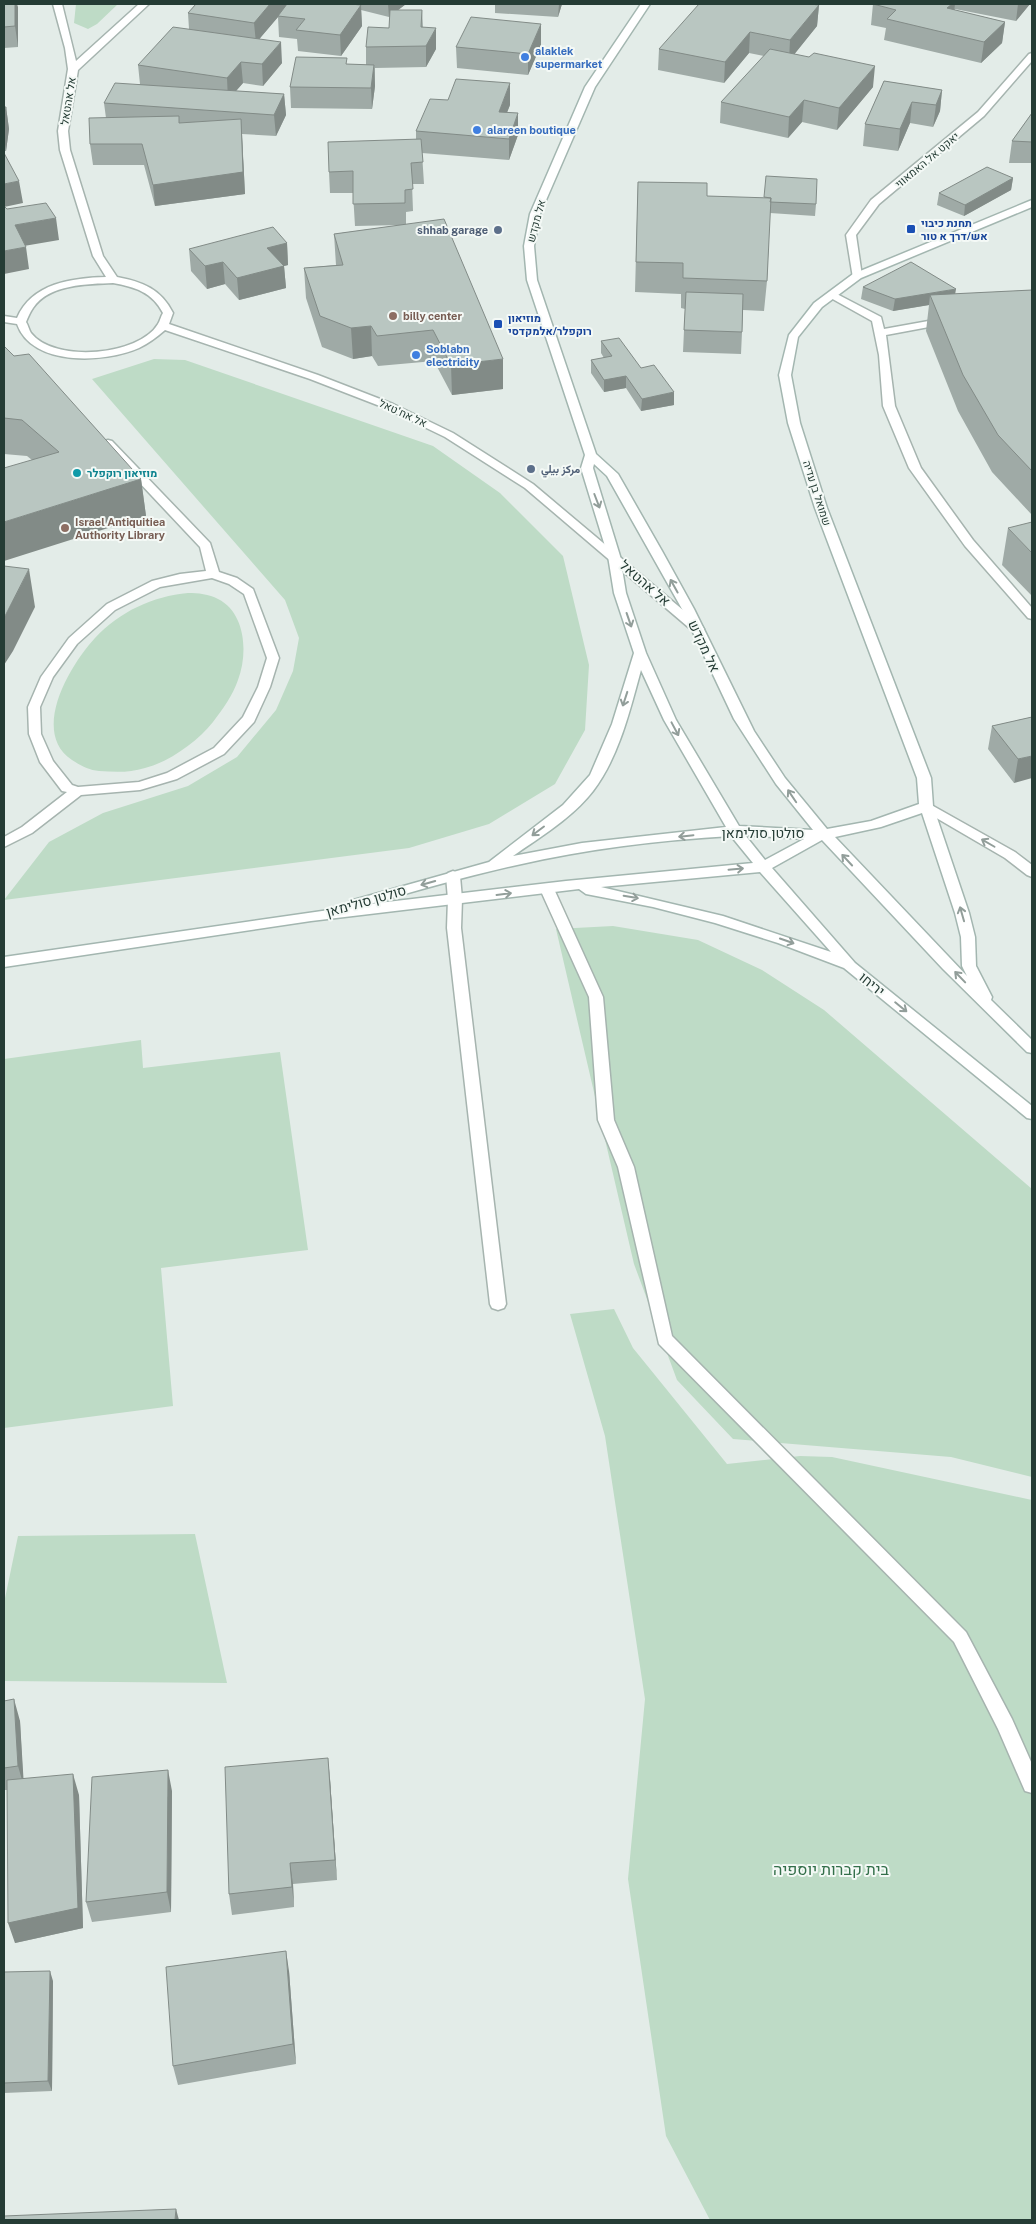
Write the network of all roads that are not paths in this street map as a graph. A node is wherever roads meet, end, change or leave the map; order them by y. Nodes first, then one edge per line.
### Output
1 (57, 4) edge
2 (144, 4) edge
3 (645, 4) edge
4 (1032, 56) edge
5 (73, 69) junction
6 (1032, 203) edge
7 (857, 276) junction
8 (113, 280) junction
9 (832, 295) junction
10 (4, 319) edge
11 (953, 319) edge
12 (21, 322) junction
13 (163, 326) junction
14 (880, 333) junction
15 (99, 433) edge
16 (592, 455) junction
17 (614, 556) junction
18 (213, 574) junction
19 (1032, 615) edge
20 (698, 629) junction
21 (640, 653) junction
22 (78, 790) junction
23 (926, 806) junction
24 (735, 831) junction
25 (822, 834) junction
26 (4, 843) edge
27 (492, 865) junction
28 (763, 867) junction
29 (1031, 875) edge
30 (453, 876) junction
31 (566, 886) junction
32 (547, 888) junction
33 (455, 899) junction
34 (311, 916) junction
35 (4, 962) edge
36 (850, 966) junction
37 (991, 1010) junction
38 (1032, 1048) edge
39 (1032, 1114) edge
40 (498, 1304) dead end
41 (1032, 1785) edge

1 - 5 street
2 - 5 street, אל אהטאל
3 - 16 street, אל מקדש
4 - 7 street, יאקט אל האמאווי
5 - 8 street, אל אהטאל
6 - 7 street, שמואל בן עדיה
7 - 9 street, שמואל בן עדיה
8 - 12 street
8 - 13 street
9 - 14 street
9 - 23 street, שמואל בן עדיה
10 - 12 street
11 - 14 street
12 - 13 street
13 - 17 street, אל אח'טאל
14 - 19 street
15 - 18 street
16 -> 17 street, אל מקדש
20 -> 16 street, אל מקדש
17 - 20 street, אל אהטאל
17 -> 21 street, אל מקדש
18 - 22 street
18 - 22 street
25 -> 20 street, אל מקדש
21 -> 24 street, אל מקדש
21 -> 27 street
22 - 26 street
23 - 25 street
29 -> 23 street
37 -> 23 street, שמואל בן עדיה
24 - 25 street, סולטן סולימאן
24 -> 27 street, סולטן סולימאן
24 - 28 street, יריחו
25 - 28 street, סולטן סולימאן
37 -> 25 street
27 - 30 street, סולטן סולימאן
31 -> 28 street, סולטן סולימאן
28 - 36 street, יריחו
30 - 33 street
30 -> 34 street, סולטן סולימאן
31 - 32 street, סולטן סולימאן
31 -> 36 street
33 -> 32 street, סולטן סולימאן
32 - 41 street
33 - 34 street, סולטן סולימאן
33 - 40 street
34 - 35 street, סולטן סולימאן
36 -> 39 street, יריחו
37 - 38 street

